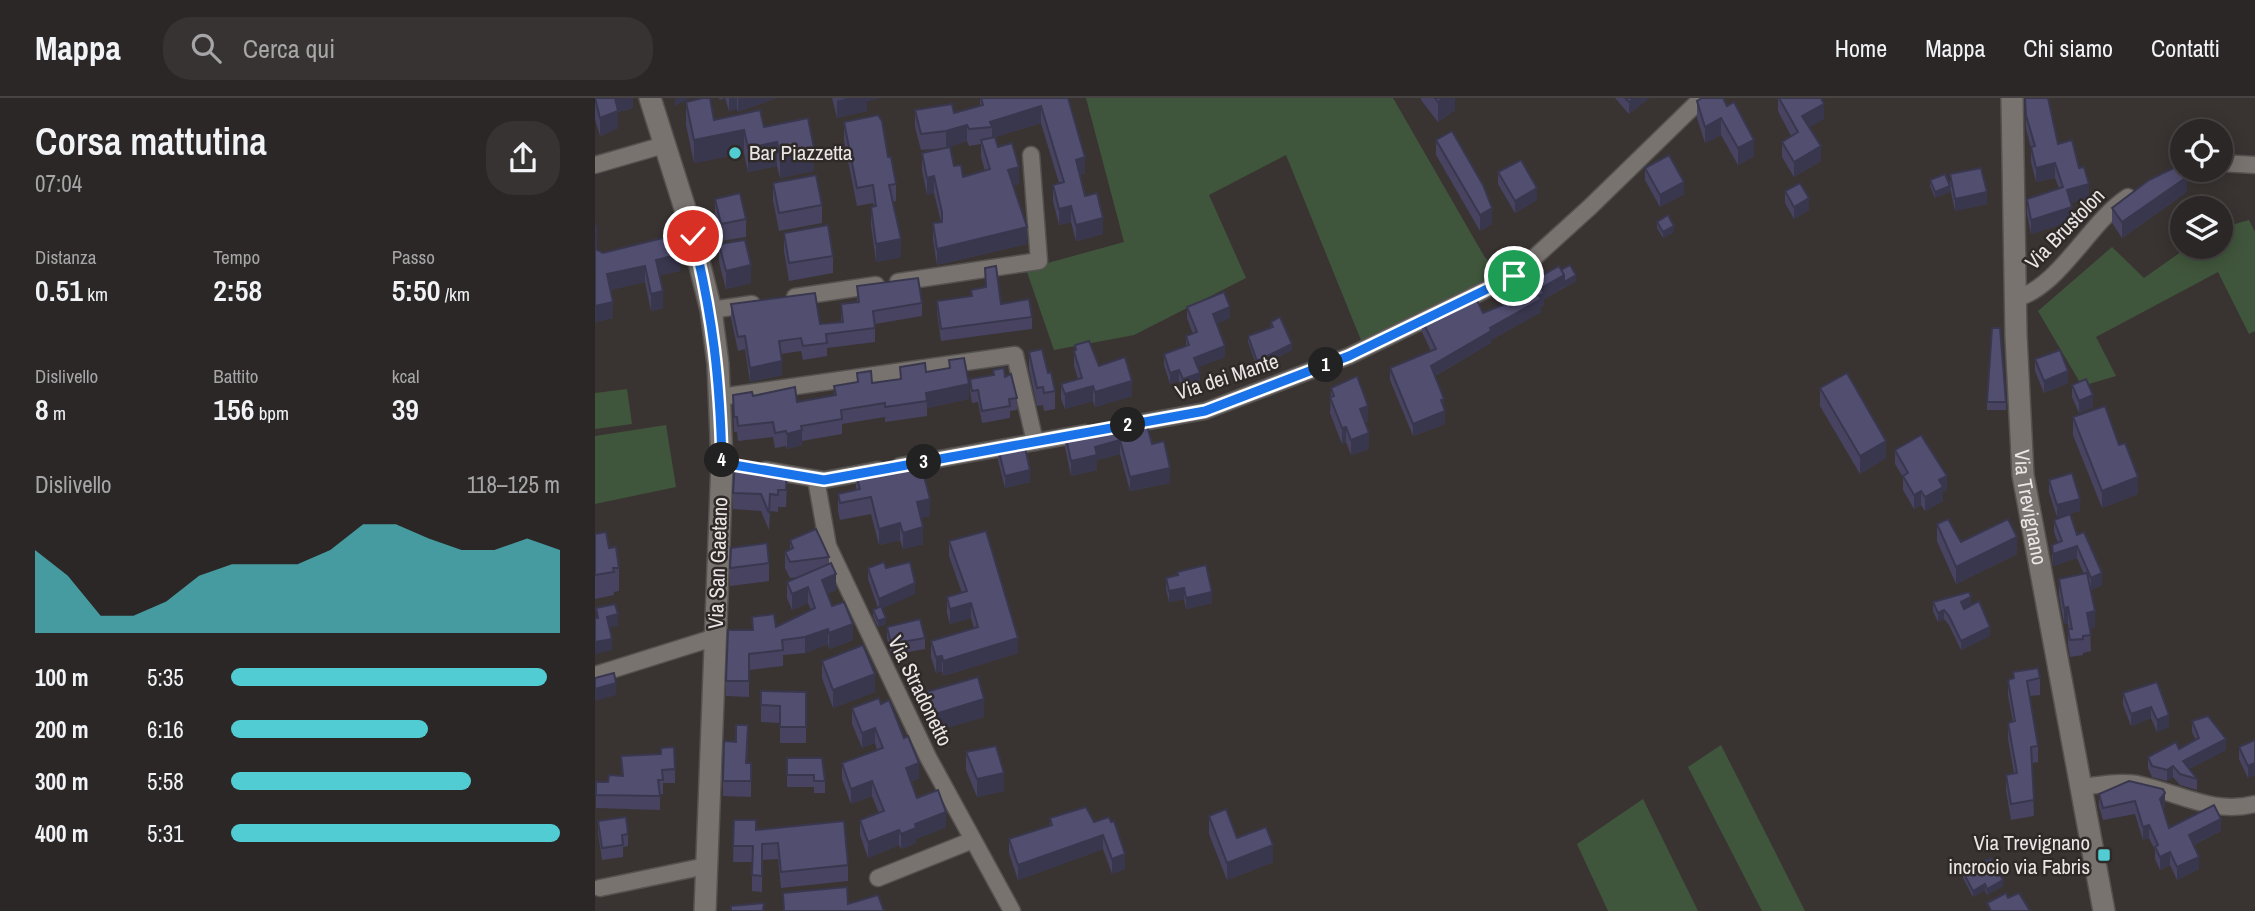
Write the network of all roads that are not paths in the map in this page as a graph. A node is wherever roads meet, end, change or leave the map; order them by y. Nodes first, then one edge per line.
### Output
1 (650, 98) edge
2 (1702, 98) edge
3 (2013, 98) edge
4 (664, 145) junction
5 (1031, 155) dead end
6 (2233, 164) edge
7 (595, 165) edge
8 (2255, 165) edge
9 (2146, 185) edge
10 (2015, 299) junction
11 (711, 310) junction
12 (720, 397) junction
13 (1035, 442) junction
14 (735, 465) junction
15 (816, 479) junction
16 (716, 637) junction
17 (595, 675) edge
18 (2081, 787) junction
19 (2255, 804) edge
20 (973, 840) junction
21 (706, 866) junction
22 (878, 878) dead end
23 (600, 888) dead end
24 (705, 911) edge
25 (1012, 911) edge
26 (2104, 911) edge

1 - 4 street, Via San Gaetano
2 - 13 street, Via dei Mante
3 - 10 street, Via Trevignano
4 - 7 street
4 - 11 street, Via San Gaetano
5 - 11 street
6 - 8 street
9 - 10 street, Via Brustolon
10 - 18 street, Via Trevignano
11 - 12 street, Via San Gaetano
12 - 13 street
12 - 14 street, Via San Gaetano
13 - 15 street, Via dei Mante
14 - 15 street, Via dei Mante
14 - 16 street, Via San Gaetano
15 - 20 street, Via Stradonetto
16 - 17 street
16 - 21 street, Via San Gaetano
18 - 19 street
18 - 26 street, Via Trevignano
20 - 22 street
20 - 25 street, Via Stradonetto
21 - 23 street
21 - 24 street, Via San Gaetano

